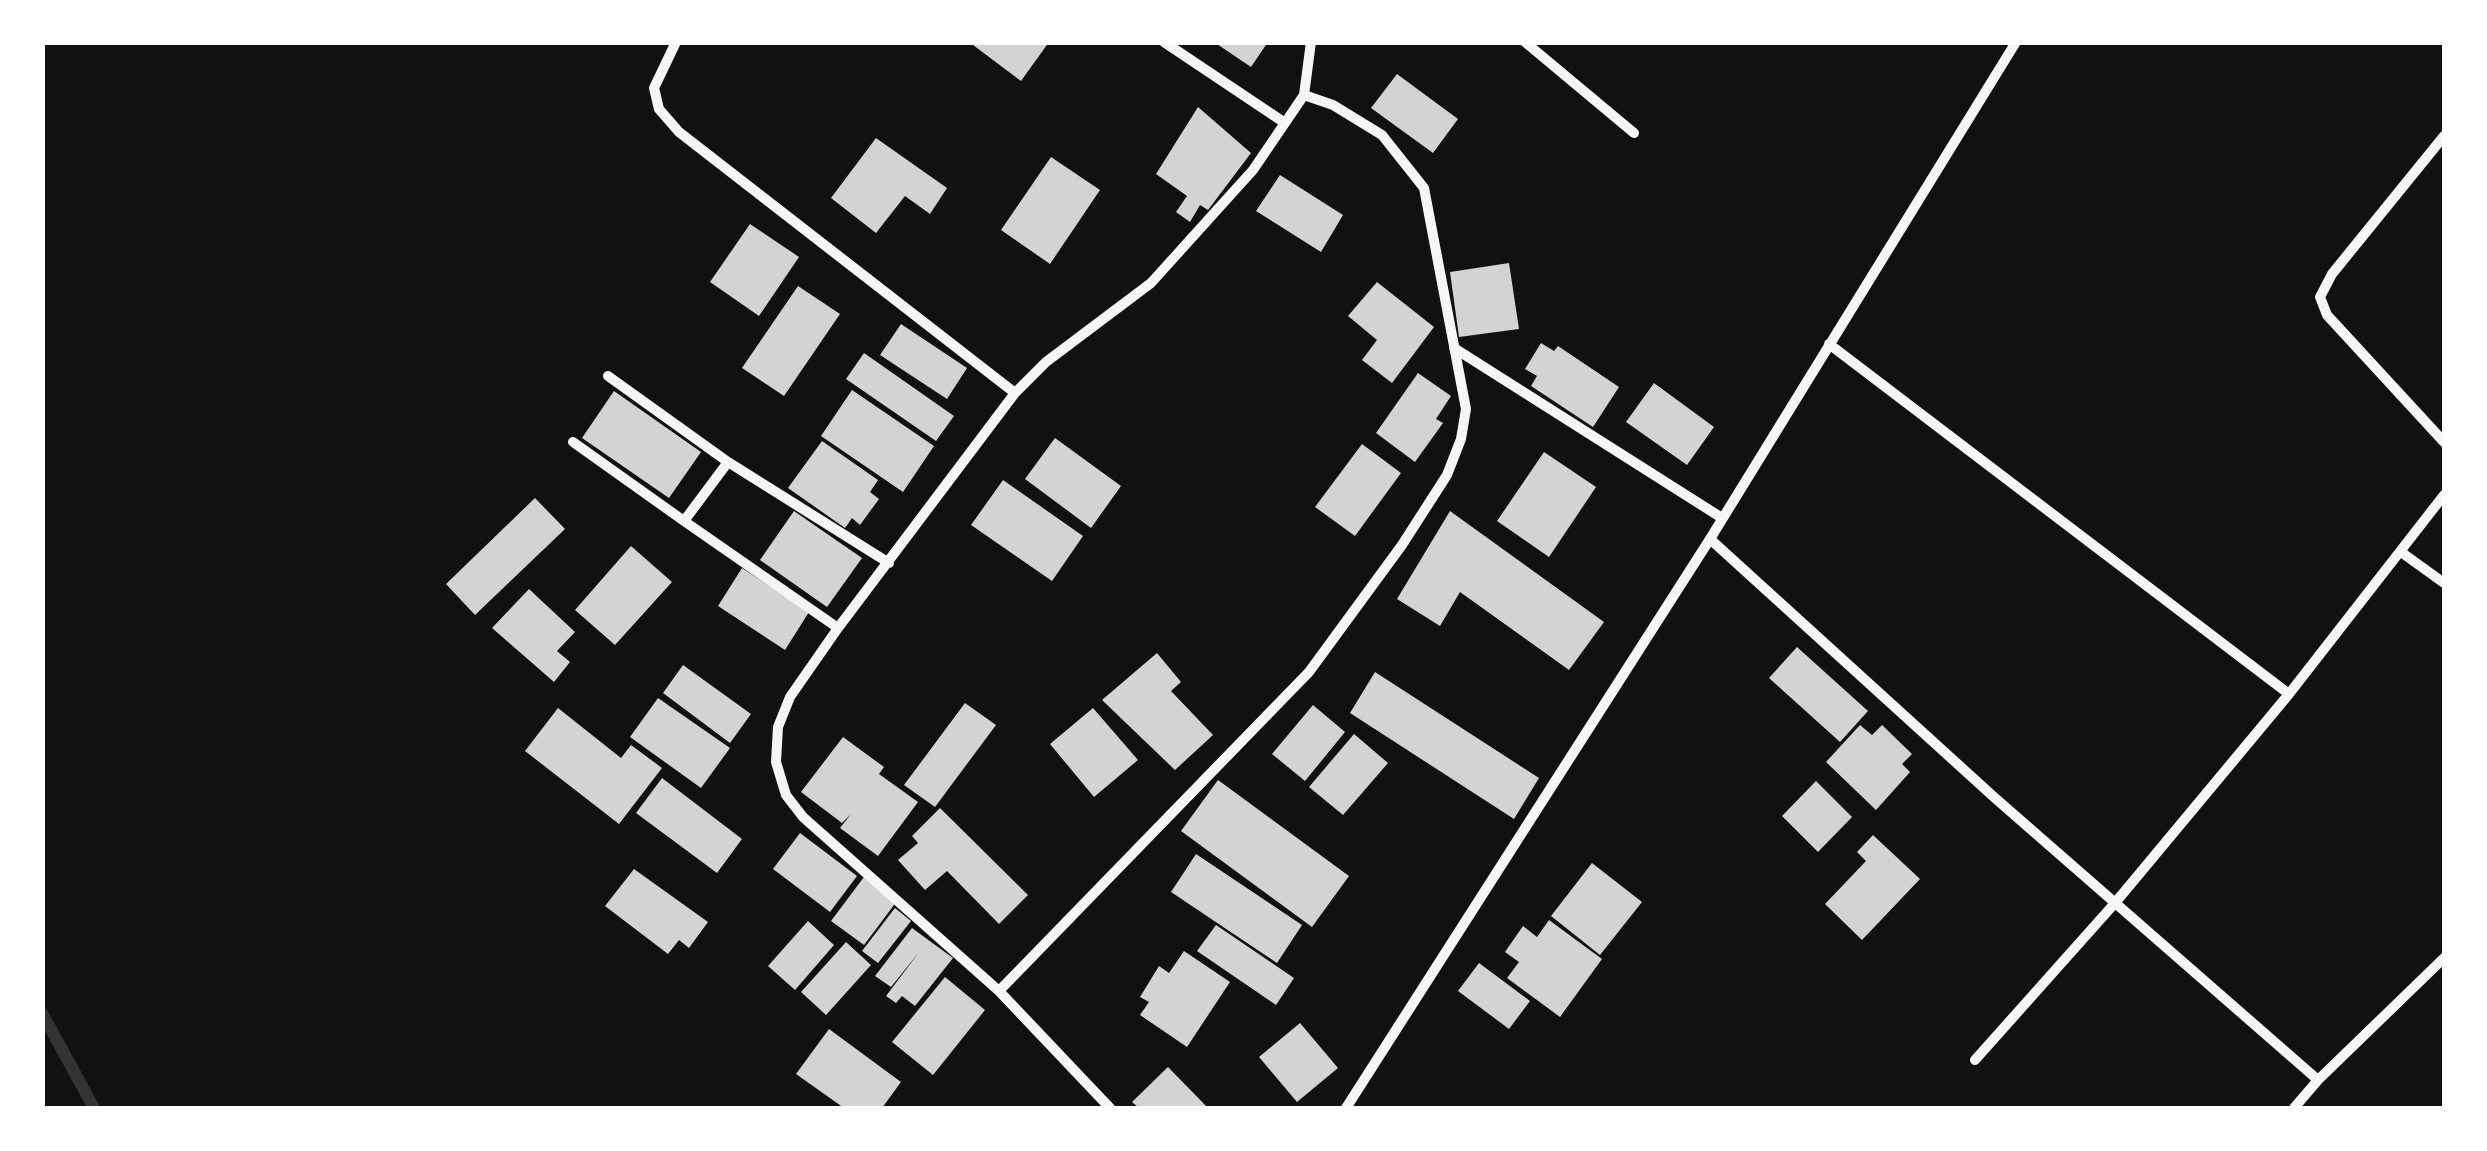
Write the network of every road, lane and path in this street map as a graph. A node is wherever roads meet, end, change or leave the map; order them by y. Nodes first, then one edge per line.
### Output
1 (676, 42) edge
2 (1164, 42) edge
3 (1310, 42) edge
4 (1525, 42) edge
5 (2016, 42) edge
6 (1304, 95) junction
7 (1285, 123) junction
8 (1634, 134) dead end
9 (2444, 136) edge
10 (1829, 344) junction
11 (1454, 348) junction
12 (608, 376) dead end
13 (1014, 393) junction
14 (573, 442) dead end
15 (2444, 442) edge
16 (728, 462) junction
17 (2444, 495) edge
18 (1722, 518) junction
19 (684, 521) junction
20 (1710, 539) junction
21 (2400, 552) junction
22 (889, 563) junction
23 (2444, 583) edge
24 (838, 628) junction
25 (2289, 694) junction
26 (2114, 903) junction
27 (2444, 958) edge
28 (999, 991) junction
29 (1975, 1060) dead end
30 (2318, 1080) junction
31 (1110, 1108) edge
32 (1346, 1108) edge
33 (2294, 1108) edge

1 - 13 street
2 - 7 street
3 - 6 street
4 - 8 street
5 - 10 street
6 - 7 street
6 - 11 street
7 - 13 street
9 - 15 street
10 - 18 street
10 - 25 street
11 - 18 street
11 - 28 street
12 - 16 street
13 - 22 street
14 - 19 street
16 - 19 street
16 - 22 street
17 - 21 street
18 - 20 street
19 - 24 street
20 - 26 street
20 - 32 street
21 - 23 street
21 - 25 street
22 - 24 street
24 - 28 street
25 - 26 street
26 - 29 street
26 - 30 street
27 - 30 street
28 - 31 street
30 - 33 street

